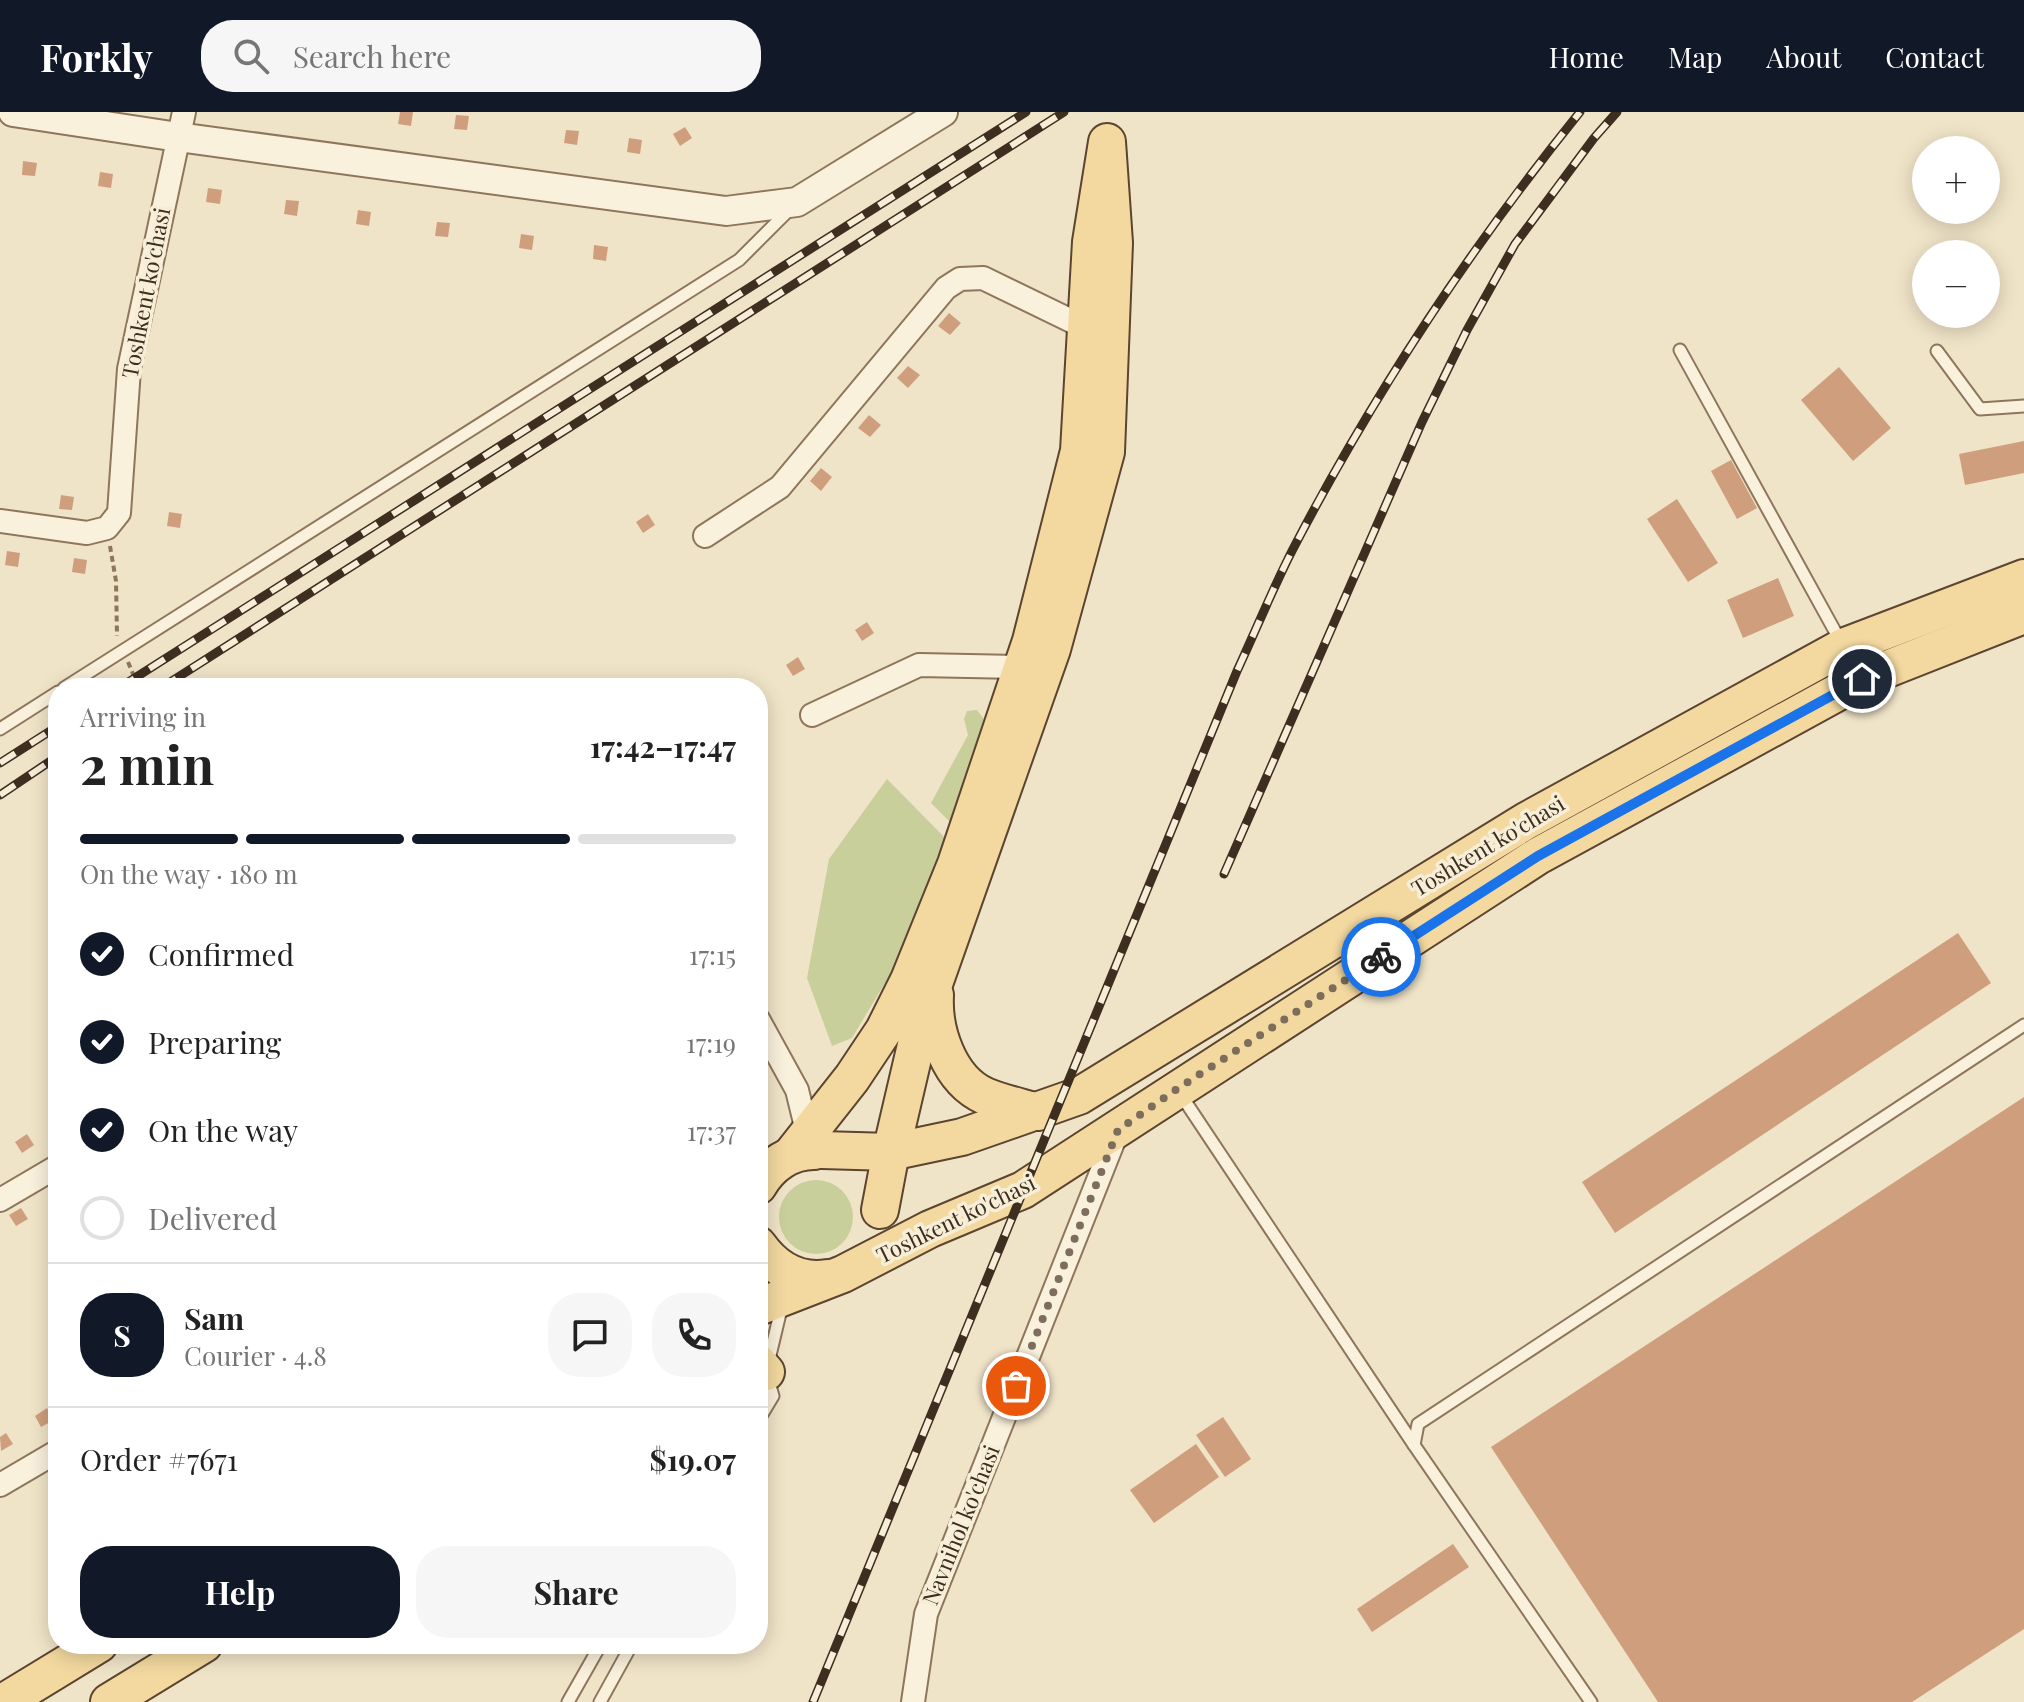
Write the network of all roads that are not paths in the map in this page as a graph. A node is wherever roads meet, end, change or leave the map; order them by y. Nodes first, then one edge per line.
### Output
1 (13, 112) edge
2 (943, 112) edge
3 (181, 125) edge
4 (1106, 127) edge
5 (797, 202) junction
6 (1086, 328) junction
7 (1680, 350) dead end
8 (1937, 351) dead end
9 (2024, 406) edge
10 (0, 521) edge
11 (705, 536) dead end
12 (2024, 578) edge
13 (2024, 615) edge
14 (1853, 663) junction
15 (1032, 672) junction
16 (80, 678) edge
17 (48, 698) edge
18 (812, 715) dead end
19 (0, 729) edge
20 (936, 976) junction
21 (2024, 1025) edge
22 (768, 1037) edge
23 (1177, 1089) junction
24 (1038, 1112) junction
25 (1118, 1130) junction
26 (807, 1147) junction
27 (891, 1152) junction
28 (48, 1172) edge
29 (768, 1174) edge
30 (0, 1200) edge
31 (880, 1210) junction
32 (768, 1258) edge
33 (843, 1274) junction
34 (776, 1293) edge
35 (768, 1335) edge
36 (768, 1386) edge
37 (768, 1404) edge
38 (1414, 1445) junction
39 (48, 1457) edge
40 (0, 1485) edge
41 (83, 1654) edge
42 (188, 1654) edge
43 (595, 1654) edge
44 (626, 1654) edge
45 (4, 1702) edge
46 (109, 1702) edge
47 (568, 1702) edge
48 (600, 1702) edge
49 (913, 1702) edge
50 (1591, 1702) edge

1 - 3 street
2 - 5 street
3 - 5 street
3 - 10 street, Toshkent ko'chasi
4 - 6 main road
4 - 15 main road
5 - 16 lane
6 - 11 street
6 - 15 main road
7 - 14 lane
8 - 9 lane
12 - 14 main road, Toshkent ko'chasi
13 - 14 main road, Toshkent ko'chasi
14 - 23 main road, Toshkent ko'chasi
14 - 24 main road, Toshkent ko'chasi
15 - 18 street
15 - 20 main road
15 - 26 main road
17 - 19 lane
20 - 24 main road
20 - 27 main road
21 - 38 lane
22 - 26 street
23 - 25 main road, Toshkent ko'chasi
23 - 38 lane
24 - 27 main road, Toshkent ko'chasi
25 - 33 main road, Toshkent ko'chasi
25 - 49 street, Navnihol ko'chasi
26 - 27 main road, Toshkent ko'chasi
26 - 29 main road
26 - 31 main road
27 - 31 main road
28 - 30 street
31 - 33 main road
32 - 34 main road
33 - 34 main road
34 - 35 lane
36 - 37 lane
38 - 50 lane
39 - 40 street
41 - 45 main road
42 - 46 main road
43 - 47 lane
44 - 48 lane

